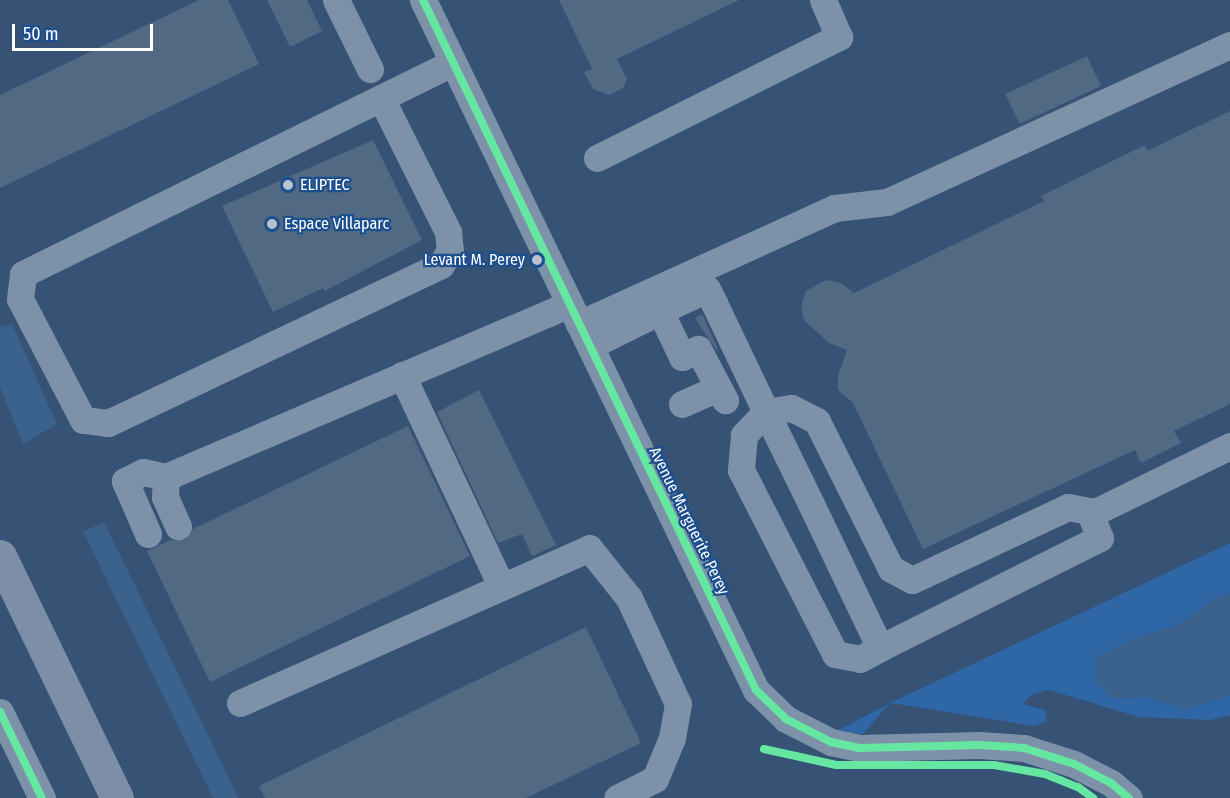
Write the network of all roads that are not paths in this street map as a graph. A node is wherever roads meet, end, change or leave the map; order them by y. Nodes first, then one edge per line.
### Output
1 (336, 0) edge
2 (423, 0) edge
3 (823, 0) edge
4 (1230, 45) edge
5 (453, 62) junction
6 (370, 69) dead end
7 (382, 100) junction
8 (597, 158) dead end
9 (660, 311) junction
10 (579, 325) junction
11 (402, 375) junction
12 (682, 404) dead end
13 (766, 412) junction
14 (1230, 446) edge
15 (166, 477) junction
16 (1091, 514) junction
17 (178, 526) dead end
18 (148, 534) dead end
19 (0, 556) edge
20 (501, 585) junction
21 (880, 648) junction
22 (240, 703) dead end
23 (4, 729) edge
24 (42, 798) edge
25 (117, 798) edge
26 (617, 798) edge
27 (1129, 798) edge

1 - 6 street
2 - 5 street, Avenue Marguerite Perey
3 - 8 street
4 - 10 street
5 - 7 street
5 - 10 street, Avenue Marguerite Perey
7 - 7 street
9 - 10 street
9 - 12 street
9 - 13 street
10 - 11 street
10 - 27 street, Avenue Marguerite Perey
11 - 15 street
11 - 20 street
13 - 16 street
13 - 21 street
13 - 21 street
14 - 16 street
15 - 17 street
15 - 18 street
16 - 21 street
19 - 25 main road
20 - 22 street
20 - 26 street
23 - 24 street

